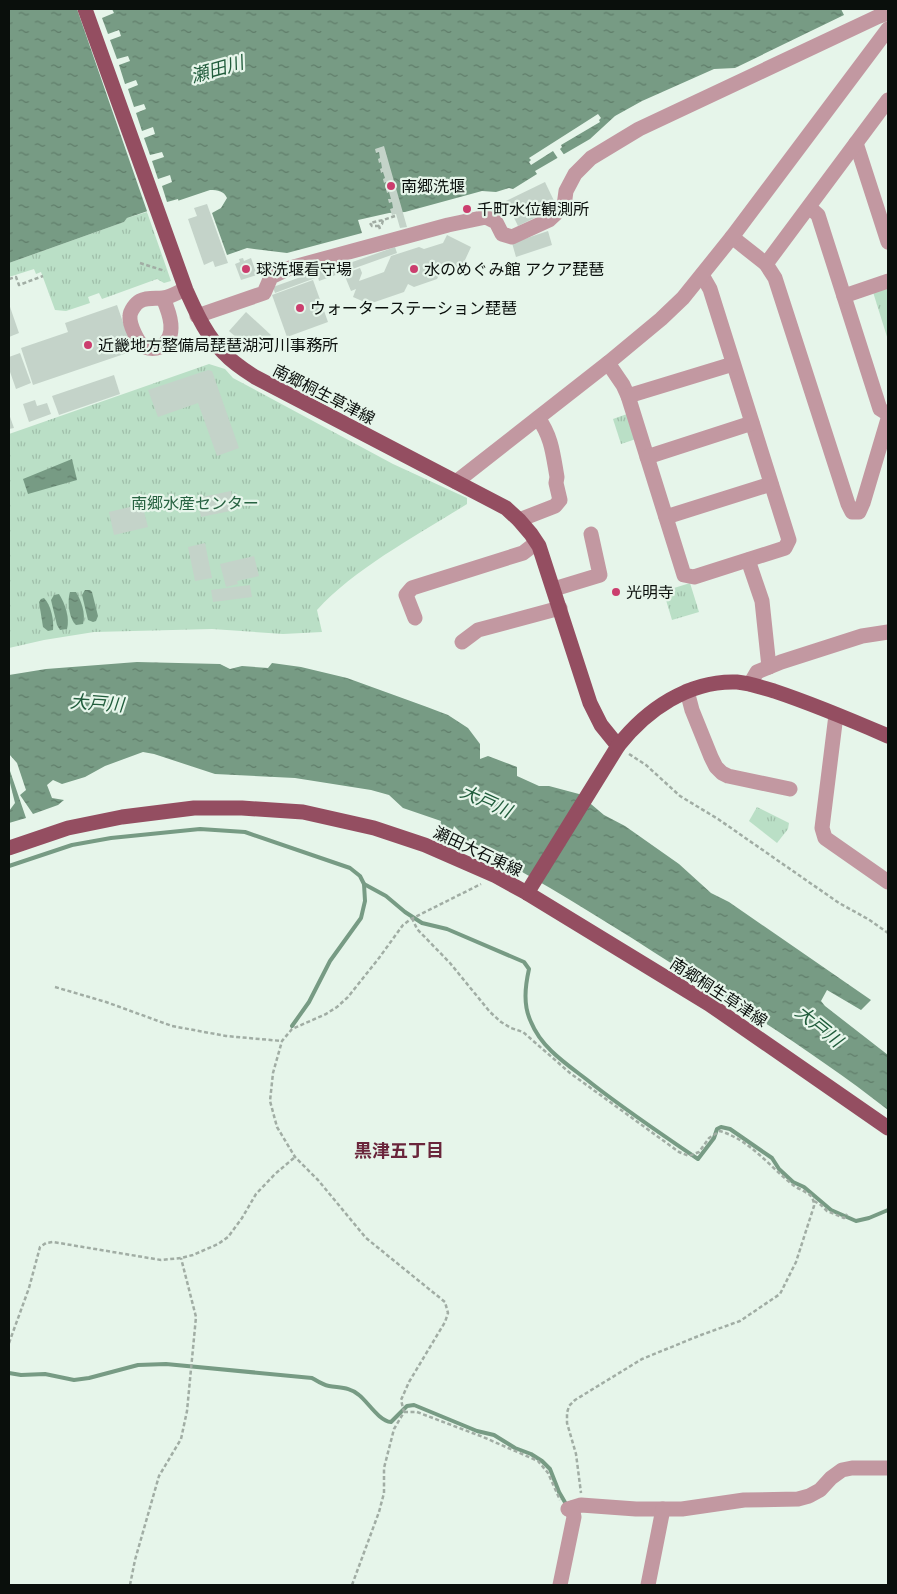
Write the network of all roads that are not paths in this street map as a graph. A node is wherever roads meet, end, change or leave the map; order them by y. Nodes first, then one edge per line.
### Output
1 (85, 9) edge
2 (888, 12) edge
3 (886, 36) edge
4 (888, 100) edge
5 (856, 143) junction
6 (808, 207) junction
7 (886, 224) edge
8 (732, 237) junction
9 (888, 242) edge
10 (766, 264) junction
11 (702, 275) junction
12 (888, 281) edge
13 (185, 289) junction
14 (844, 296) junction
15 (163, 298) dead end
16 (197, 316) junction
17 (608, 363) junction
18 (734, 364) junction
19 (628, 396) junction
20 (888, 414) edge
21 (538, 418) junction
22 (888, 419) edge
23 (752, 423) junction
24 (647, 457) junction
25 (456, 482) junction
26 (771, 484) junction
27 (666, 517) junction
28 (519, 520) junction
29 (591, 534) dead end
30 (536, 543) junction
31 (748, 560) junction
32 (554, 589) junction
33 (560, 608) junction
34 (415, 618) dead end
35 (888, 632) edge
36 (462, 642) dead end
37 (768, 667) junction
38 (750, 684) junction
39 (687, 691) junction
40 (836, 715) junction
41 (886, 732) edge
42 (614, 752) junction
43 (790, 789) dead end
44 (9, 848) edge
45 (885, 876) edge
46 (530, 888) junction
47 (888, 1128) edge
48 (888, 1468) edge
49 (663, 1509) junction
50 (560, 1585) edge
51 (648, 1585) edge

1 - 13 main road, 南郷桐生草津線
2 - 16 street
3 - 8 street
4 - 5 street
5 - 6 street
5 - 7 street
6 - 10 street
6 - 14 street
7 - 9 street
8 - 10 street
8 - 11 street
10 - 22 street
11 - 17 street
11 - 18 street
12 - 14 street
13 - 15 street
13 - 16 main road, 南郷桐生草津線
14 - 20 street
16 - 25 main road, 南郷桐生草津線
17 - 19 street
17 - 21 street
18 - 19 street
18 - 23 street
19 - 24 street
21 - 25 street
21 - 28 street
23 - 24 street
23 - 26 street
24 - 27 street
25 - 28 main road, 南郷桐生草津線
26 - 27 street
26 - 31 street
27 - 31 street
28 - 30 main road, 南郷桐生草津線
29 - 32 street
30 - 32 main road, 南郷桐生草津線
30 - 34 street
31 - 37 street
32 - 33 main road, 南郷桐生草津線
33 - 36 street
33 - 42 main road, 南郷桐生草津線
35 - 37 street
37 - 38 street
38 - 39 main road, 瀬田大石東線
38 - 40 main road, 瀬田大石東線
39 - 42 main road, 瀬田大石東線
39 - 43 street
40 - 41 main road, 瀬田大石東線
40 - 45 street
42 - 46 main road, 瀬田大石東線
44 - 46 main road, 瀬田大石東線
46 - 47 main road, 南郷桐生草津線
48 - 49 street
49 - 50 street
49 - 51 street

